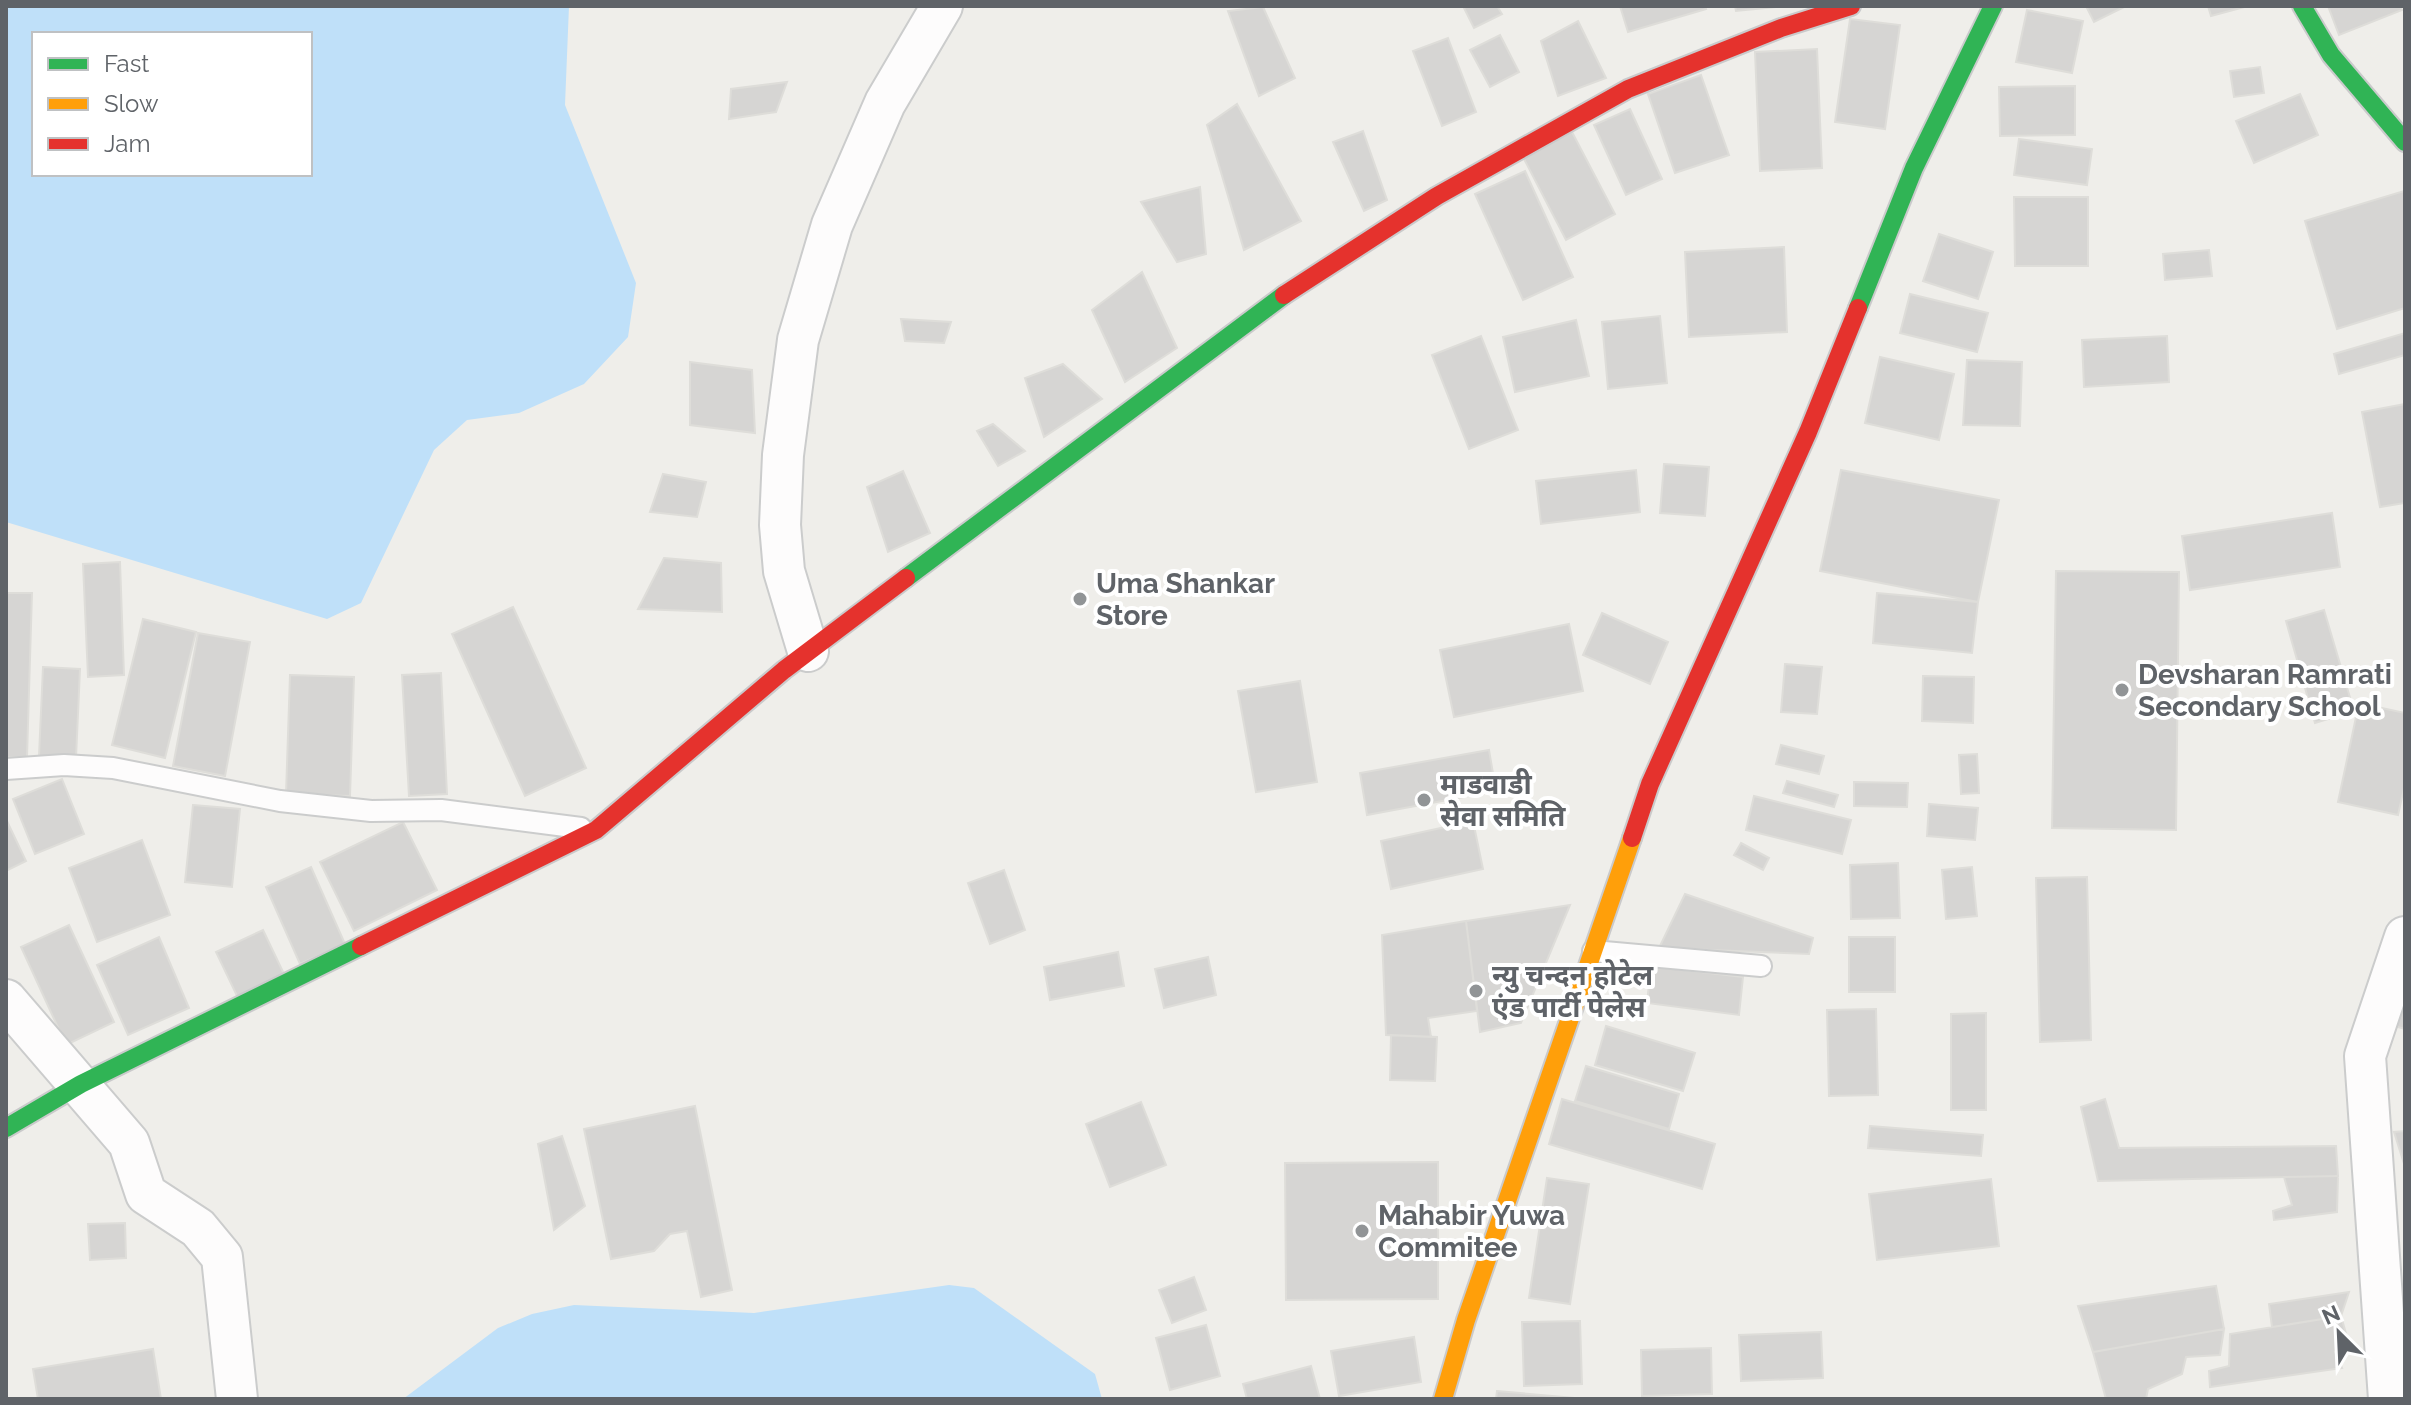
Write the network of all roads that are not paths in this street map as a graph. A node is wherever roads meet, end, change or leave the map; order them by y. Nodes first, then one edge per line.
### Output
1 (942, 6) edge
2 (1851, 6) edge
3 (1993, 6) edge
4 (2302, 6) edge
5 (2405, 142) edge
6 (808, 651) junction
7 (6, 769) edge
8 (596, 830) junction
9 (2405, 937) edge
10 (1593, 951) junction
11 (1761, 966) dead end
12 (6, 1000) edge
13 (81, 1084) junction
14 (6, 1128) edge
15 (237, 1399) edge
16 (1443, 1399) edge
17 (2389, 1399) edge

1 - 6 street
2 - 6 street
3 - 10 street
4 - 5 street
6 - 8 street
7 - 8 lane
8 - 13 street
9 - 17 street
10 - 11 lane
10 - 16 street
12 - 13 street
13 - 14 street
13 - 15 street

